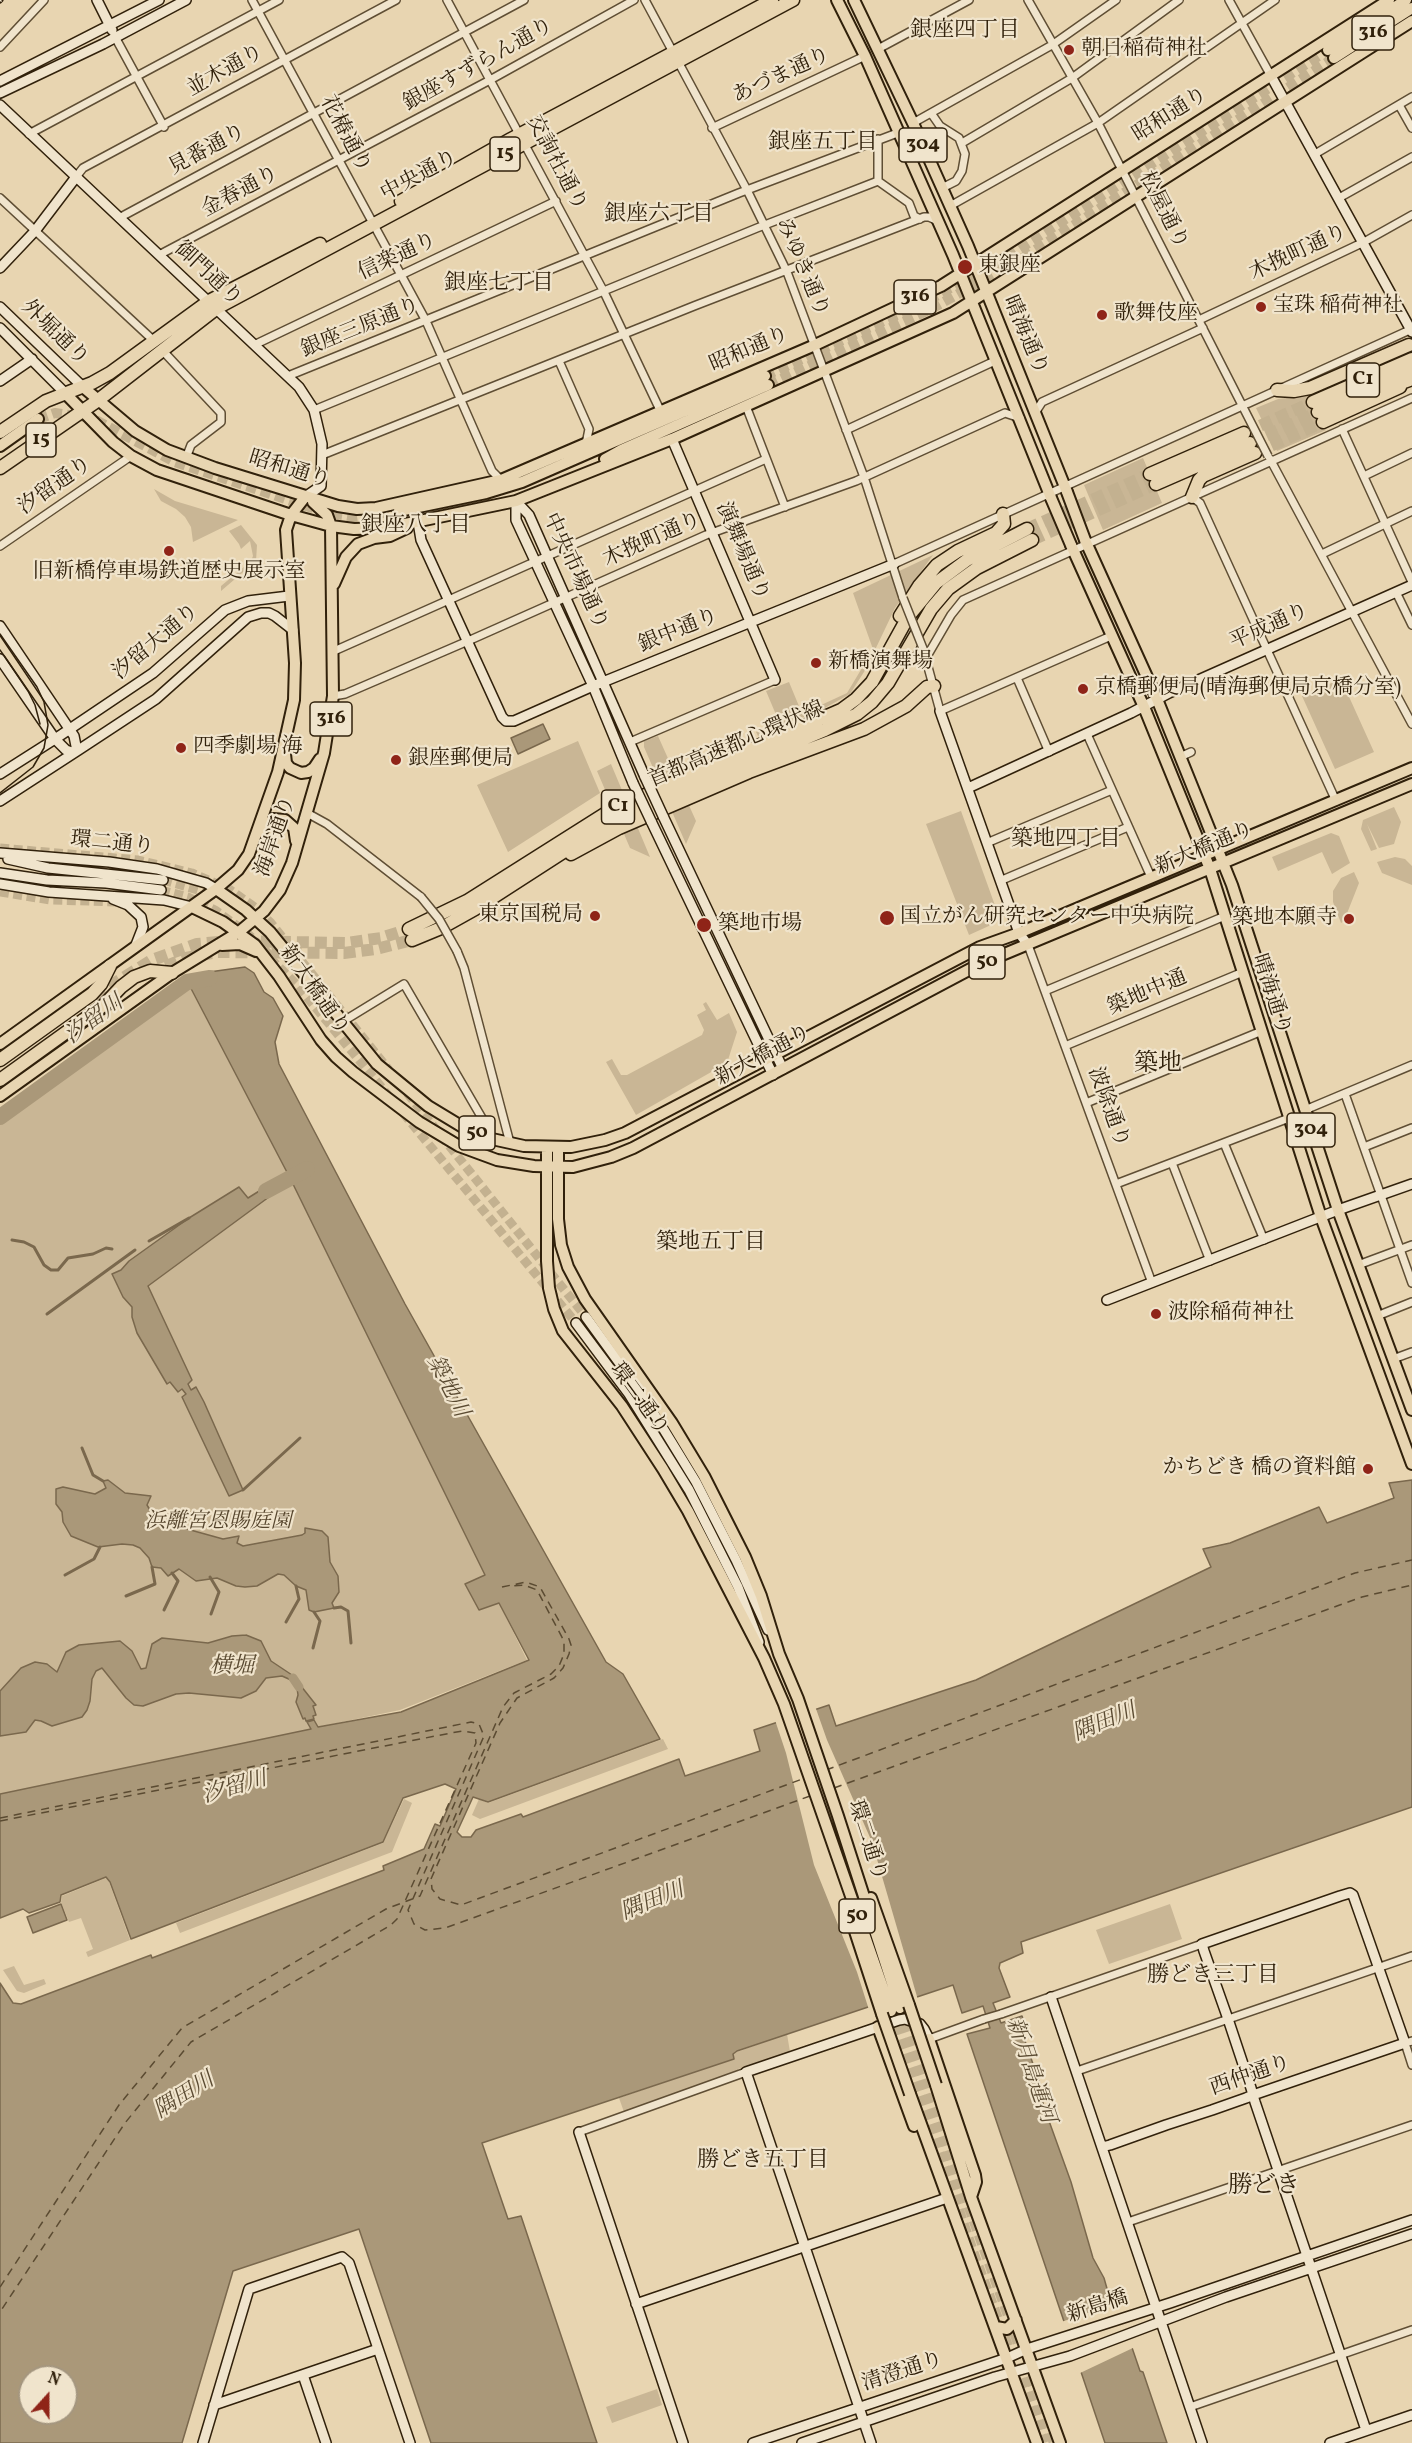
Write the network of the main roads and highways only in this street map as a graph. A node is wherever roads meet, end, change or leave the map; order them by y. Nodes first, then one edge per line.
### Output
1 (772, 0) edge
2 (793, 0) edge
3 (837, 0) edge
4 (854, 0) edge
5 (1389, 0) edge
6 (1406, 0) edge
7 (1412, 8) edge
8 (1412, 21) edge
9 (675, 57) junction
10 (975, 264) junction
11 (960, 273) junction
12 (985, 292) junction
13 (973, 301) junction
14 (1409, 345) dead end
15 (158, 346) junction
16 (1412, 359) edge
17 (1412, 369) edge
18 (1412, 380) edge
19 (83, 387) junction
20 (1277, 390) road end
21 (65, 393) junction
22 (97, 401) junction
23 (81, 411) junction
24 (1318, 412) junction
25 (38, 419) tunnel mouth
26 (0, 432) edge
27 (617, 441) junction
28 (0, 446) edge
29 (568, 452) junction
30 (0, 468) edge
31 (584, 473) junction
32 (1153, 479) tunnel mouth
33 (305, 497) junction
34 (1192, 497) road end
35 (264, 506) junction
36 (399, 511) tunnel mouth
37 (1003, 514) road end
38 (291, 515) junction
39 (418, 522) junction
40 (331, 526) junction
41 (286, 530) junction
42 (332, 594) junction
43 (876, 676) junction
44 (934, 686) road end
45 (285, 743) junction
46 (324, 753) junction
47 (1412, 768) edge
48 (1412, 784) edge
49 (256, 837) junction
50 (296, 849) junction
51 (1217, 849) junction
52 (1204, 855) junction
53 (1223, 864) junction
54 (1210, 869) junction
55 (523, 879) junction
56 (216, 889) junction
57 (192, 907) junction
58 (256, 919) junction
59 (239, 932) junction
60 (214, 946) junction
61 (266, 958) junction
62 (110, 966) junction
63 (172, 973) junction
64 (92, 1001) junction
65 (0, 1044) edge
66 (0, 1062) edge
67 (0, 1078) edge
68 (0, 1096) edge
69 (552, 1148) junction
70 (552, 1167) junction
71 (1412, 1409) edge
72 (1412, 1464) edge
73 (838, 1816) junction
74 (823, 1820) junction
75 (878, 2027) road end
76 (928, 2039) road end
77 (971, 2197) junction
78 (969, 2256) junction
79 (1016, 2320) junction
80 (996, 2327) junction
81 (1037, 2443) edge
82 (1060, 2443) edge

1 - 9 highway, 中央通り / 15
2 - 9 highway, 中央通り / 15
3 - 11 main road, 晴海通り / 304
4 - 10 main road, 晴海通り / 304
5 - 10 main road, 昭和通り / 316
6 - 7 main road, 316
8 - 12 main road, 昭和通り / 316
9 - 15 highway, 中央通り / 15
10 - 11 main road, 昭和通り / 316
10 - 12 main road, 晴海通り / 304
11 - 13 main road, 晴海通り / 304
11 - 29 main road, 昭和通り / 316
12 - 13 main road, 昭和通り / 316
12 - 51 main road, 晴海通り / 304, bridge
13 - 31 main road, 昭和通り / 316
13 - 52 main road, 晴海通り / 304, bridge
14 - 20 highway
15 - 19 highway, 中央通り / 15
15 - 22 highway, 中央通り / 15
16 - 24 highway, C1
17 - 24 highway
18 - 24 highway
19 - 21 highway, 中央通り / 15
19 - 22 main road, 昭和通り / 316
21 - 23 main road, 昭和通り / 316
21 - 26 highway, 15
22 - 23 highway, 中央通り / 15
22 - 33 main road, 昭和通り / 316
23 - 30 highway, 15
23 - 35 main road, 昭和通り / 316
25 - 28 main road
27 - 29 main road, 316
27 - 31 main road, 昭和通り / 316
27 - 36 main road, 316
29 - 33 main road, 昭和通り / 316
31 - 39 main road, 昭和通り / 316
32 - 34 highway
33 - 38 main road, 316
33 - 40 main road, 316
35 - 38 main road, 昭和通り / 316
35 - 41 main road, 316
37 - 43 highway
38 - 40 main road, 昭和通り / 316
38 - 41 main road, 海岸通り / 316
39 - 40 main road, 昭和通り / 316
39 - 42 main road
40 - 42 main road, 海岸通り / 316
41 - 45 main road, 海岸通り / 316
42 - 46 main road, 海岸通り / 316
43 - 55 highway, 首都高速都心環状線 / C1
43 - 55 highway, 首都高速都心環状線 / C1
44 - 55 highway
45 - 46 main road
45 - 49 main road, 海岸通り / 316
46 - 50 main road, 海岸通り / 316
47 - 51 main road, 新大橋通り / 50
48 - 53 main road, 新大橋通り / 50
49 - 50 main road
49 - 56 main road, 海岸通り / 316
50 - 58 main road, 海岸通り / 316
51 - 52 main road, 新大橋通り / 50
51 - 53 main road, 晴海通り / 304
52 - 54 main road, 晴海通り / 304
52 - 69 main road, 新大橋通り / 50
53 - 54 main road, 新大橋通り / 50
53 - 71 main road, 晴海通り / 304
54 - 70 main road, 新大橋通り / 50
54 - 72 main road, 晴海通り / 304
56 - 57 main road, 海岸通り / 316
56 - 58 main road, 新大橋通り / 50
57 - 59 main road, 新大橋通り / 50
57 - 62 main road, 海岸通り / 316
58 - 59 main road, 海岸通り / 316
58 - 69 main road, 新大橋通り / 50
59 - 60 main road, 海岸通り / 316
59 - 61 main road, 新大橋通り / 50
60 - 61 main road, 50
60 - 63 main road, 海岸通り / 316
61 - 70 main road, 新大橋通り / 50
62 - 64 highway
62 - 65 main road, 海岸通り / 316
63 - 67 highway
63 - 68 main road, 海岸通り / 316
64 - 66 highway
64 - 67 highway
69 - 70 main road, 環二通り / 50
70 - 73 main road, 環二通り / 50
70 - 74 main road, 環二通り / 50
73 - 74 main road, 環二通り / 50
73 - 77 main road, 50, bridge
74 - 78 main road, 50, bridge
75 - 78 main road
76 - 77 main road
77 - 79 main road, 50
78 - 80 main road, 50
79 - 80 main road
79 - 82 main road, 50
80 - 81 main road, 50

